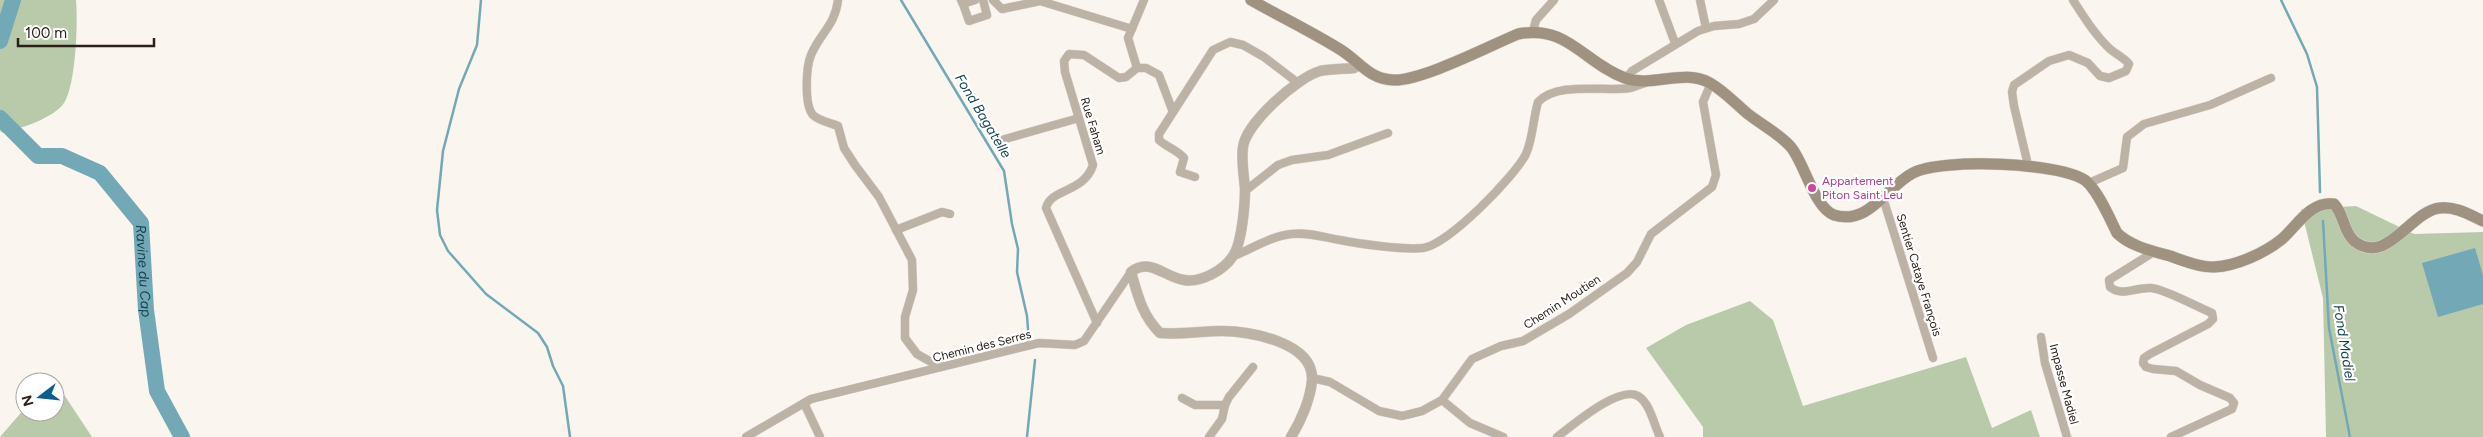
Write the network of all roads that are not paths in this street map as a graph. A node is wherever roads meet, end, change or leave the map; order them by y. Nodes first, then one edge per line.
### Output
1 (838, 0) edge
2 (976, 0) edge
3 (983, 0) edge
4 (992, 0) edge
5 (1144, 0) edge
6 (1251, 0) edge
7 (1554, 0) edge
8 (1659, 0) edge
9 (1700, 0) edge
10 (1774, 0) edge
11 (2073, 0) edge
12 (962, 2) edge
13 (1706, 28) junction
14 (1132, 29) junction
15 (1533, 31) junction
16 (1675, 44) junction
17 (1358, 65) junction
18 (1137, 68) junction
19 (1626, 78) junction
20 (2270, 78) dead end
21 (1656, 79) junction
22 (1298, 83) junction
23 (1711, 83) junction
24 (1173, 112) junction
25 (1079, 118) junction
26 (1388, 133) dead end
27 (998, 140) dead end
28 (2028, 166) junction
29 (1196, 177) dead end
30 (2089, 183) junction
31 (1245, 192) junction
32 (1883, 198) junction
33 (950, 214) dead end
34 (2483, 222) edge
35 (896, 230) junction
36 (2151, 250) junction
37 (1234, 256) junction
38 (1131, 272) junction
39 (1097, 323) junction
40 (2041, 336) dead end
41 (1933, 358) dead end
42 (940, 367) junction
43 (1253, 367) dead end
44 (1312, 378) junction
45 (1182, 398) dead end
46 (1442, 400) junction
47 (804, 403) junction
48 (1225, 404) junction
49 (746, 437) edge
50 (820, 437) edge
51 (1209, 437) edge
52 (1291, 437) edge
53 (1503, 437) edge
54 (1557, 437) edge
55 (1660, 437) edge
56 (2067, 437) edge
57 (2171, 437) edge

1 - 35 street
2 - 12 street
3 - 12 street
4 - 14 street
5 - 14 street
6 - 17 main road
7 - 15 street
8 - 16 street
9 - 13 street
10 - 13 street
11 - 28 street
13 - 16 street
14 - 18 street
15 - 17 main road
15 - 19 main road
16 - 19 street
17 - 22 street
18 - 24 street
18 - 25 street, Rue Faham
19 - 21 main road
20 - 30 street
21 - 23 main road
21 - 37 street
22 - 24 street
22 - 31 street
23 - 32 main road
23 - 46 street, Chemin Moutien
24 - 29 street
25 - 27 street
25 - 39 street, Rue Faham
26 - 31 street
28 - 30 main road
28 - 32 main road
30 - 36 main road
31 - 37 street
32 - 41 street, Sentier Cataye François
33 - 35 street
34 - 36 main road
35 - 42 street
36 - 57 street
37 - 38 street
38 - 39 street, Chemin des Serres
38 - 44 street
39 - 42 street, Chemin des Serres
40 - 56 street, Impasse Madiel
42 - 47 street, Chemin des Serres
43 - 48 street
44 - 46 street, Chemin Moutien
44 - 52 street
45 - 48 street
46 - 53 street
47 - 49 street, Chemin des Serres
47 - 50 street
48 - 51 street
54 - 55 street

